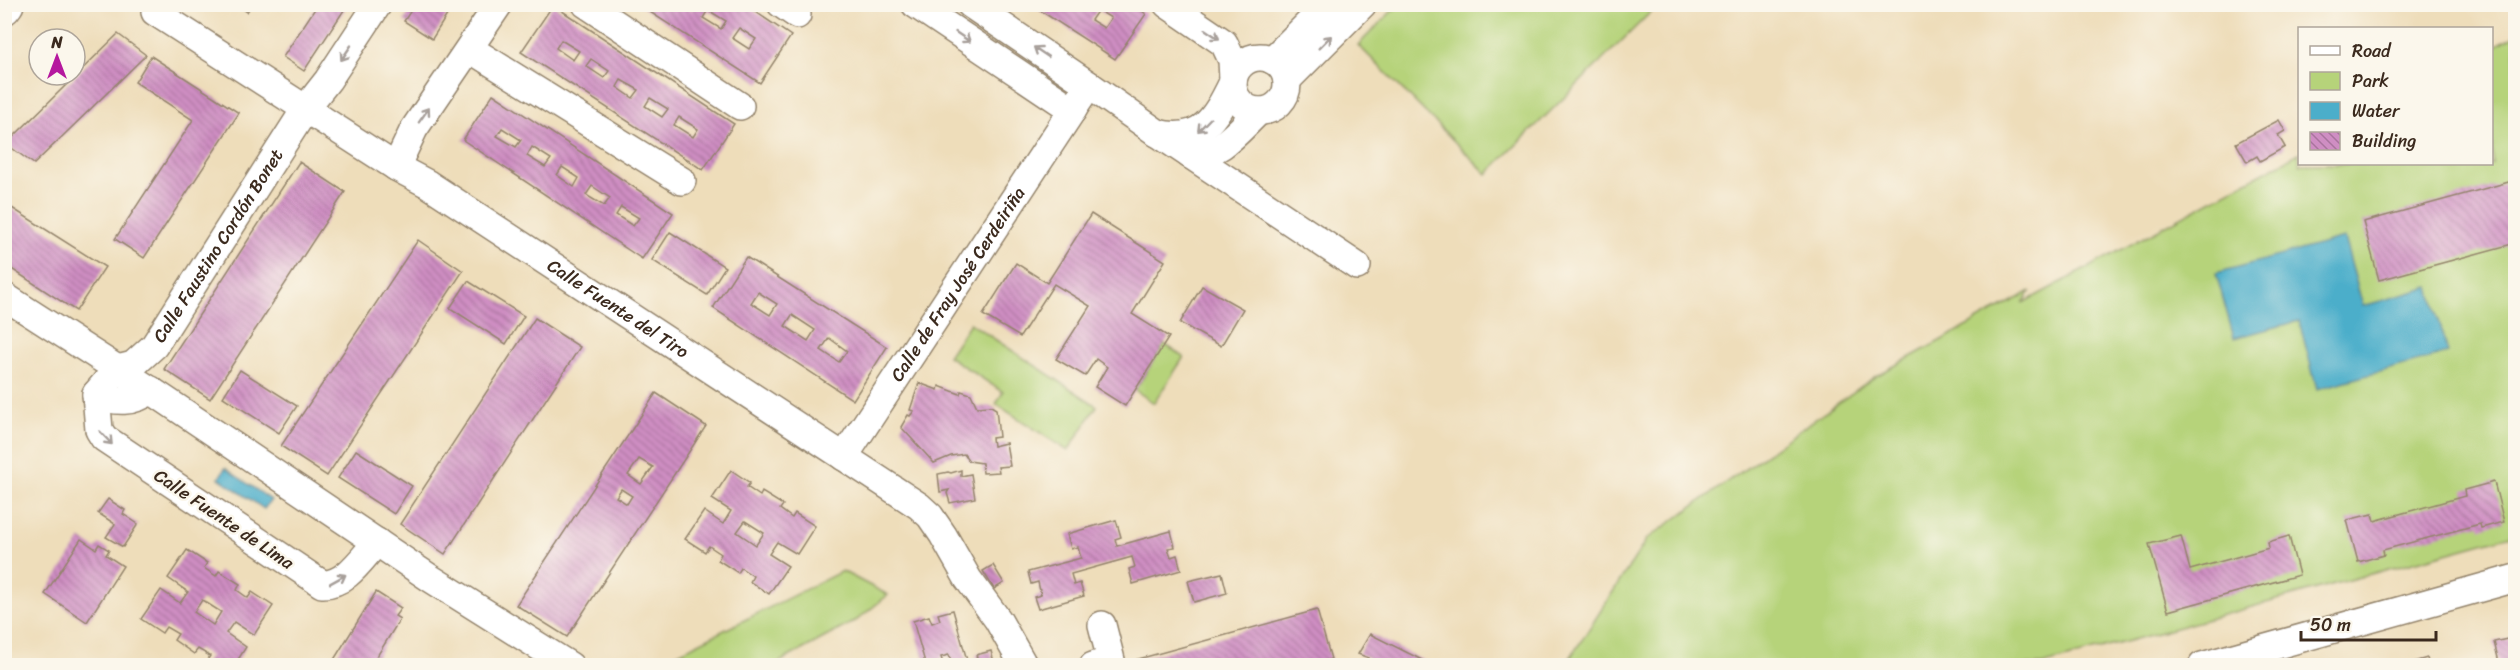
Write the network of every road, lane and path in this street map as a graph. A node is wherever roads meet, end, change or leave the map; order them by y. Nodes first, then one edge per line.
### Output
1 (7, 4) edge
2 (378, 4) edge
3 (499, 4) edge
4 (586, 4) edge
5 (915, 4) edge
6 (970, 4) edge
7 (1167, 4) edge
8 (1328, 4) edge
9 (1363, 4) edge
10 (4, 8) edge
11 (155, 12) dead end
12 (470, 50) junction
13 (1280, 70) junction
14 (1233, 81) junction
15 (1089, 85) junction
16 (740, 106) dead end
17 (306, 108) junction
18 (1073, 110) junction
19 (1259, 111) junction
20 (1156, 132) junction
21 (1190, 155) junction
22 (396, 167) junction
23 (682, 180) dead end
24 (1357, 266) dead end
25 (4, 296) edge
26 (117, 369) junction
27 (151, 390) junction
28 (96, 394) junction
29 (844, 457) junction
30 (377, 542) junction
31 (2516, 578) edge
32 (1102, 625) dead end
33 (570, 666) edge
34 (1024, 666) edge
35 (1093, 666) edge
36 (2202, 666) edge

1 - 10 highway
2 -> 17 street, Calle Faustino Cordón Bonet
3 - 12 street
4 - 16 street
5 -> 18 street
15 -> 6 street
7 -> 14 street
8 - 13 street
13 -> 9 street
11 - 17 street, Calle Fuente del Tiro
22 -> 12 street
12 - 23 street
13 - 14 street
13 - 19 street
14 - 19 street
14 -> 20 street
15 - 18 street, Calle de Fray José Cerdeiriña
15 - 20 street
17 - 22 street, Calle Fuente del Tiro
17 - 26 street, Calle Faustino Cordón Bonet
18 - 29 street, Calle de Fray José Cerdeiriña
19 - 21 street
20 - 21 street
21 - 24 street
22 - 29 street, Calle Fuente del Tiro
25 - 26 street
26 - 27 street
26 - 28 street
27 - 28 street
27 - 30 street
28 -> 30 street, Calle Fuente de Lima
29 - 34 street, Calle Fuente del Tiro
30 - 33 street
31 - 36 street
32 - 35 street

